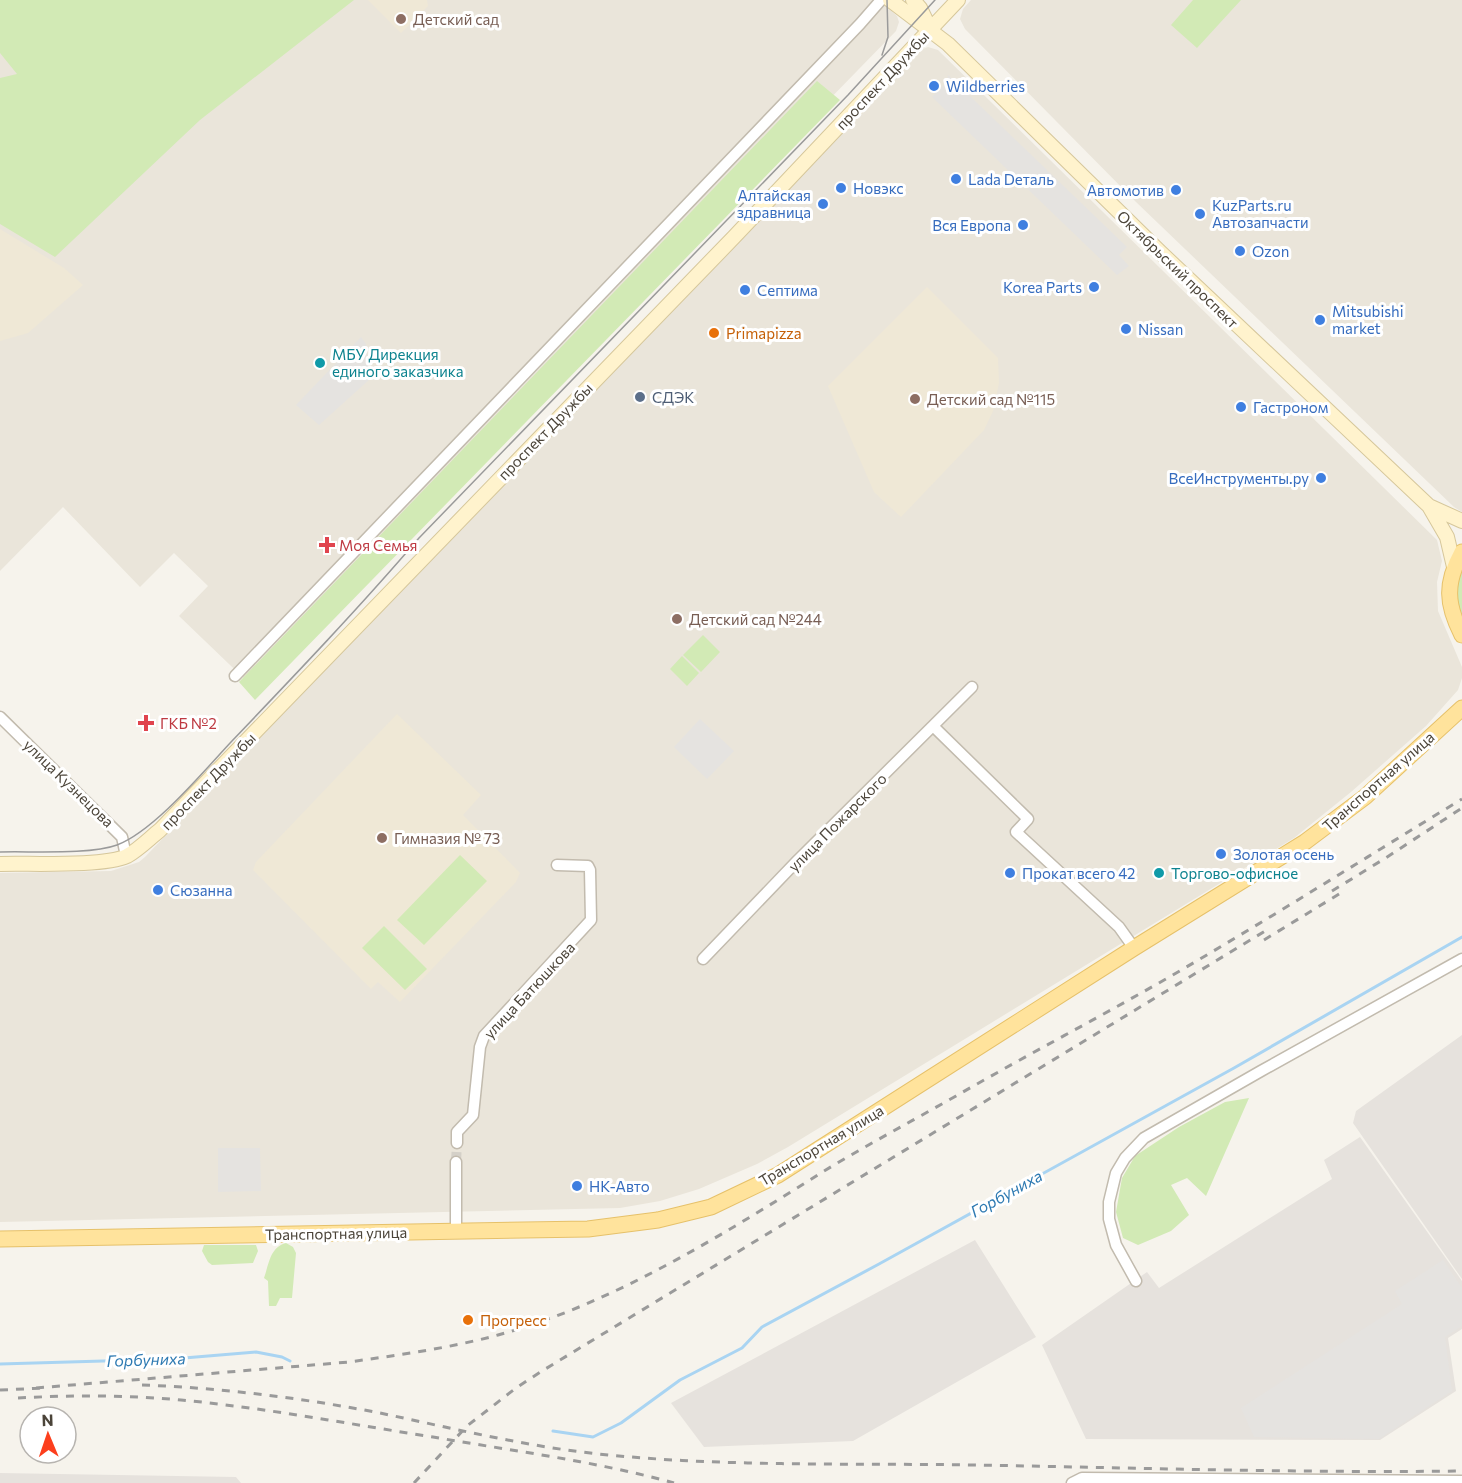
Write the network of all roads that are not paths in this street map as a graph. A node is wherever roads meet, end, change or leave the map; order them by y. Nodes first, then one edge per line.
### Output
1 (881, 0) edge
2 (890, 0) edge
3 (913, 0) edge
4 (958, 0) edge
5 (930, 29) junction
6 (1429, 506) junction
7 (1462, 521) edge
8 (1462, 552) edge
9 (1454, 567) junction
10 (1462, 635) edge
11 (235, 676) dead end
12 (972, 687) dead end
13 (1462, 698) edge
14 (1458, 711) edge
15 (0, 717) edge
16 (933, 726) junction
17 (126, 856) junction
18 (0, 864) edge
19 (557, 865) dead end
20 (1134, 948) junction
21 (704, 959) dead end
22 (1462, 959) edge
23 (457, 1143) tunnel mouth
24 (456, 1162) tunnel mouth
25 (456, 1231) junction
26 (0, 1239) edge
27 (1136, 1281) dead end
28 (1462, 1481) edge
29 (1072, 1483) edge

1 - 11 street
2 - 5 main road, Октябрьский проспект
3 - 5 main road, Октябрьский проспект
4 - 5 main road, проспект Дружбы
5 - 6 main road, Октябрьский проспект
5 - 17 main road, проспект Дружбы
6 - 7 main road, Октябрьский проспект
6 - 9 main road, Октябрьский проспект
8 - 9 main road
9 - 10 main road
12 - 16 street, улица Пожарского
13 - 14 main road, Транспортная улица
14 - 20 main road, Транспортная улица
15 - 17 street, улица Кузнецова
16 - 20 street
16 - 21 street, улица Пожарского
17 - 18 main road
19 - 23 street, улица Батюшкова
20 - 25 main road, Транспортная улица
22 - 27 street
24 - 25 street
25 - 26 main road, Транспортная улица
28 - 29 street

